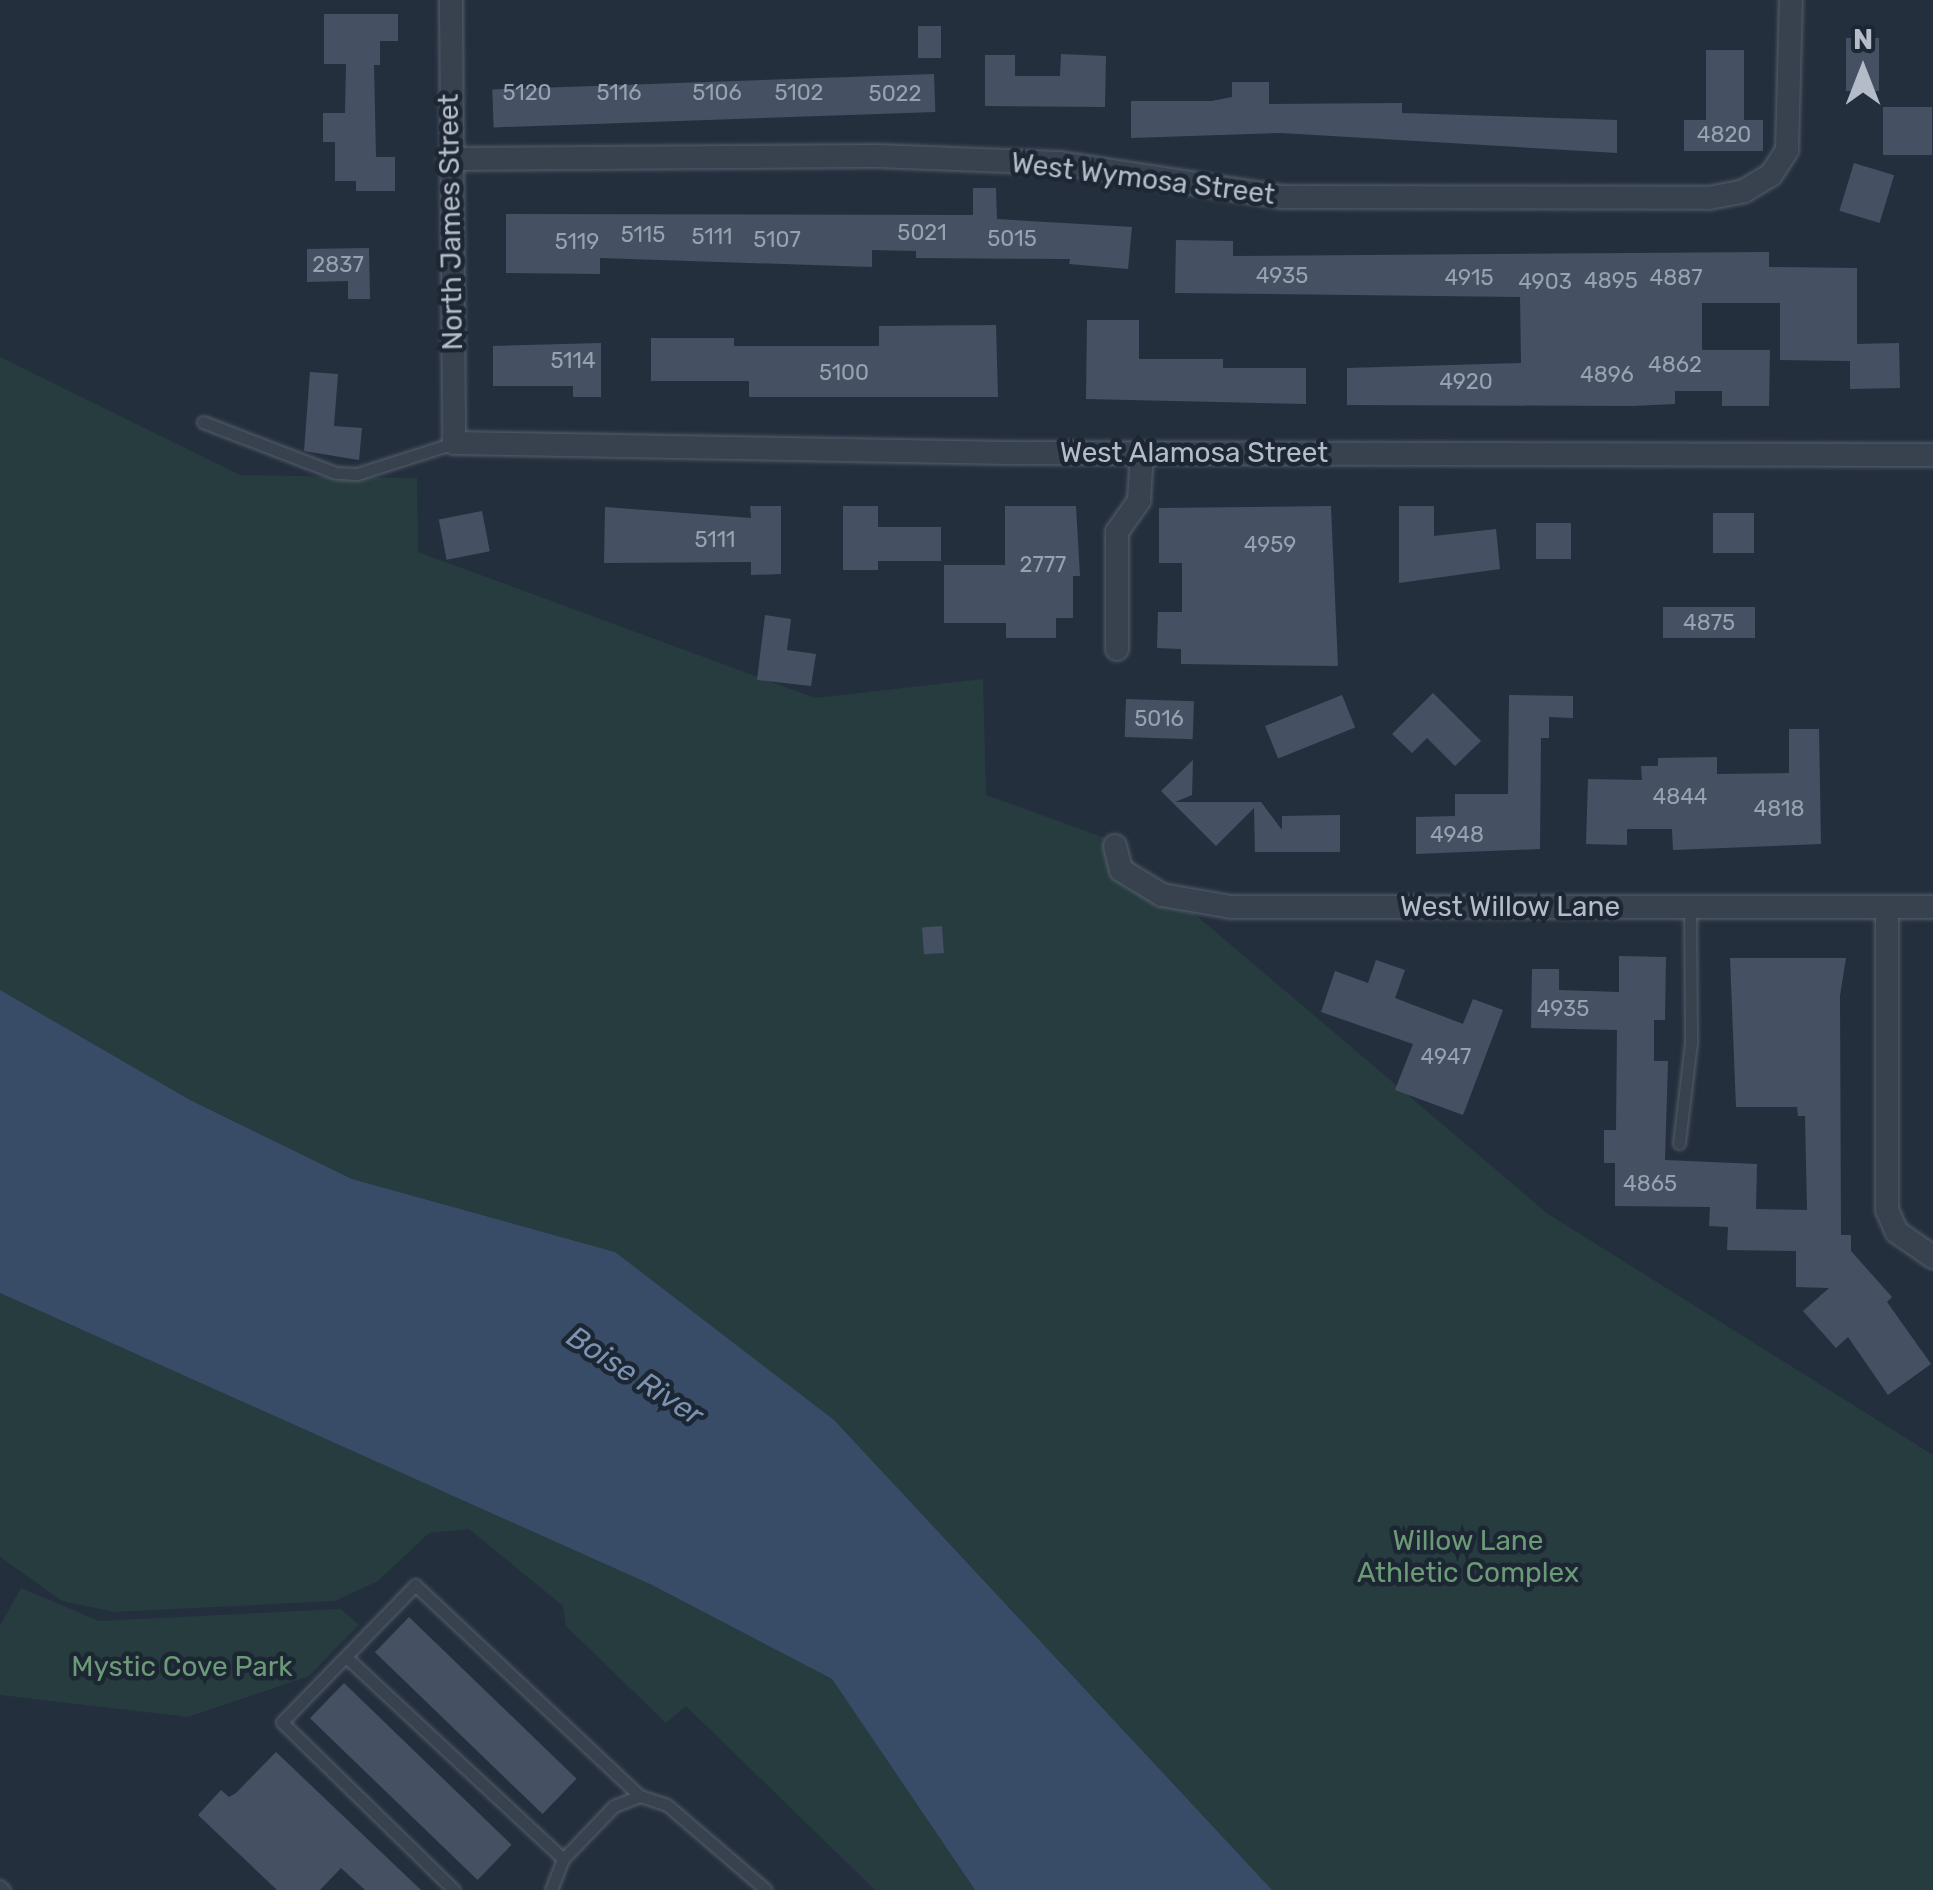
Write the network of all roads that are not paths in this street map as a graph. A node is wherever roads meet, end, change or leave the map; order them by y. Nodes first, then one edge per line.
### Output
1 (450, 0) edge
2 (1791, 0) edge
3 (450, 159) junction
4 (204, 422) dead end
5 (454, 443) junction
6 (1142, 453) junction
7 (1933, 455) edge
8 (1117, 648) dead end
9 (1115, 846) dead end
10 (1690, 907) junction
11 (1886, 907) junction
12 (1933, 907) edge
13 (1680, 1143) dead end
14 (1933, 1258) edge
15 (346, 1657) junction
16 (640, 1796) junction
17 (562, 1860) junction
18 (454, 1890) edge
19 (551, 1890) edge
20 (766, 1890) edge

1 - 3 street, North James Street
2 - 3 street, West Wymosa Street
3 - 5 street, North James Street
4 - 5 lane
5 - 6 street, West Alamosa Street
6 - 7 street, West Alamosa Street
6 - 8 street
9 - 10 street, West Willow Lane
10 - 11 street, West Willow Lane
10 - 13 lane
11 - 12 street, West Willow Lane
11 - 14 street
15 - 16 lane
15 - 17 lane
15 - 18 lane
16 - 17 lane
16 - 20 lane
17 - 19 lane

